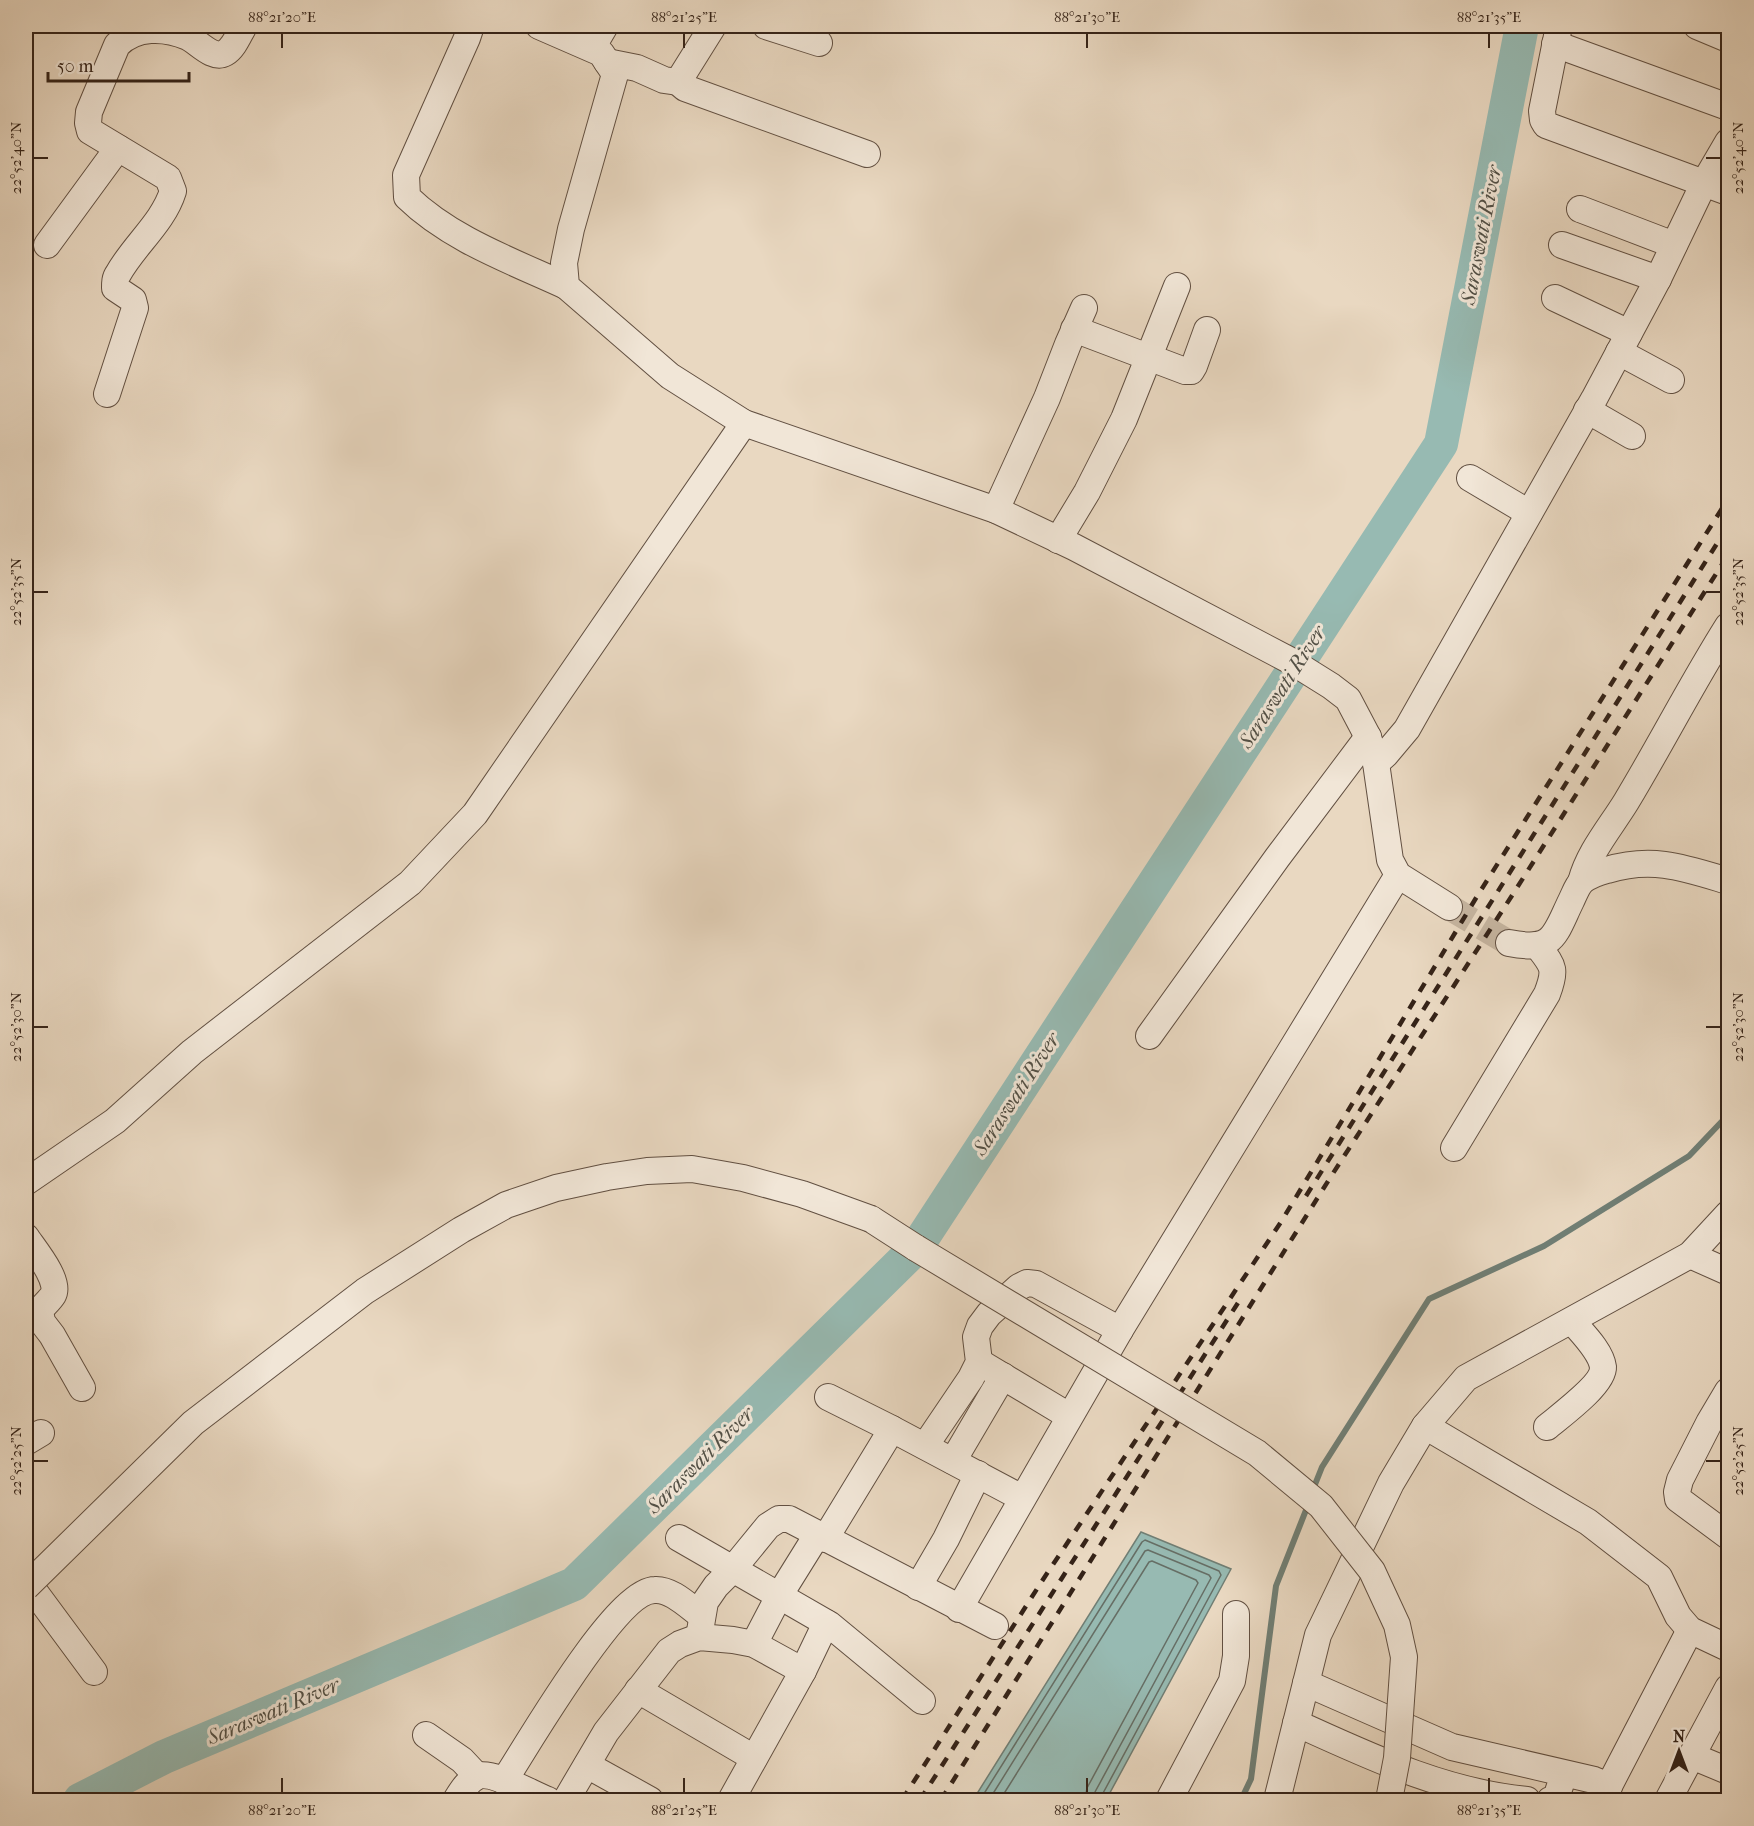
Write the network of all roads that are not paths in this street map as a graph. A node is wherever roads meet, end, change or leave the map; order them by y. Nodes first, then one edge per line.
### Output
1 (244, 26) edge
2 (471, 26) edge
3 (539, 26) edge
4 (604, 26) edge
5 (713, 26) edge
6 (766, 26) edge
7 (1697, 26) edge
8 (1557, 35) edge
9 (1728, 39) edge
10 (819, 43) dead end
11 (600, 55) junction
12 (678, 81) junction
13 (1728, 107) edge
14 (1728, 142) edge
15 (118, 148) junction
16 (867, 154) dead end
17 (1704, 183) junction
18 (1728, 192) edge
19 (1580, 209) dead end
20 (47, 245) dead end
21 (1562, 245) dead end
22 (1674, 245) junction
23 (1658, 279) junction
24 (566, 286) junction
25 (1177, 286) dead end
26 (1555, 298) dead end
27 (1207, 330) dead end
28 (1624, 343) junction
29 (1150, 357) junction
30 (1671, 380) dead end
31 (107, 394) dead end
32 (1587, 410) junction
33 (744, 423) junction
34 (1632, 436) dead end
35 (1470, 478) dead end
36 (996, 510) junction
37 (1529, 513) junction
38 (1058, 540) junction
39 (1728, 626) edge
40 (1368, 737) junction
41 (1376, 763) junction
42 (1398, 875) junction
43 (1728, 881) edge
44 (1581, 882) junction
45 (1449, 907) tunnel mouth
46 (1509, 943) tunnel mouth
47 (1537, 945) junction
48 (1149, 1036) dead end
49 (1454, 1148) dead end
50 (26, 1182) edge
51 (1728, 1214) edge
52 (26, 1237) edge
53 (1690, 1255) junction
54 (1728, 1272) edge
55 (1572, 1321) junction
56 (1120, 1330) junction
57 (979, 1362) junction
58 (1003, 1376) junction
59 (82, 1388) dead end
60 (1728, 1391) edge
61 (828, 1397) dead end
62 (1069, 1416) junction
63 (1425, 1426) junction
64 (1547, 1427) dead end
65 (892, 1429) junction
66 (925, 1446) junction
67 (953, 1461) junction
68 (978, 1474) junction
69 (1022, 1498) junction
70 (1728, 1536) edge
71 (821, 1537) junction
72 (680, 1538) dead end
73 (732, 1570) junction
74 (26, 1580) edge
75 (26, 1587) edge
76 (918, 1587) junction
77 (779, 1596) junction
78 (959, 1609) junction
79 (1236, 1614) dead end
80 (826, 1623) junction
81 (995, 1626) dead end
82 (701, 1627) junction
83 (1690, 1630) junction
84 (754, 1644) junction
85 (1728, 1648) edge
86 (803, 1671) junction
87 (94, 1672) dead end
88 (1306, 1683) junction
89 (1728, 1688) edge
90 (638, 1690) junction
91 (922, 1701) dead end
92 (1296, 1723) junction
93 (426, 1735) dead end
94 (1692, 1756) junction
95 (754, 1758) junction
96 (587, 1765) junction
97 (1728, 1770) edge
98 (1564, 1774) junction
99 (477, 1776) junction
100 (504, 1781) junction
101 (1608, 1793) edge
102 (456, 1800) edge
103 (548, 1800) edge
104 (566, 1800) edge
105 (650, 1800) edge
106 (731, 1800) edge
107 (1169, 1800) edge
108 (1277, 1800) edge
109 (1389, 1800) edge
110 (1527, 1800) edge
111 (1550, 1800) edge
112 (1668, 1800) edge

1 - 15 street
2 - 24 street
3 - 11 street
4 - 11 street
5 - 12 street
6 - 10 street
7 - 9 street
8 - 13 street
8 - 17 street
11 - 12 street
11 - 24 street
12 - 16 street
14 - 17 street
15 - 20 street
15 - 31 street
17 - 18 street
17 - 22 street
19 - 22 street
21 - 23 street
22 - 23 street
23 - 28 street
24 - 33 street
25 - 29 street
26 - 28 street
27 - 29 street
28 - 30 street
28 - 32 street
29 - 36 street
29 - 38 street
32 - 34 street
32 - 37 street
33 - 36 street
33 - 50 street
35 - 37 street
36 - 38 street
37 - 41 street
38 - 40 street
39 - 44 street
40 - 41 street
40 - 48 street
41 - 42 street
42 - 45 street
42 - 56 street
43 - 44 street
44 - 47 street
46 - 47 street
47 - 49 street
51 - 53 street
52 - 59 street
53 - 54 street
53 - 55 street
55 - 63 street
55 - 64 street
56 - 57 street
56 - 62 street
57 - 58 street
57 - 66 street
58 - 62 street
58 - 67 street
60 - 70 street
61 - 65 street
62 - 69 street
63 - 83 street
63 - 88 street
65 - 66 street
65 - 71 street
66 - 67 street
67 - 68 street
68 - 69 street
68 - 76 street
69 - 78 street
71 - 73 street
71 - 76 street
71 - 77 street
72 - 73 street
73 - 77 street
73 - 82 street
74 - 87 street
75 - 109 street, bridge
76 - 78 street
77 - 80 street
77 - 84 street
78 - 81 street
79 - 107 street
80 - 86 street
80 - 91 street
82 - 84 street
82 - 90 street
82 - 100 street
83 - 85 street
83 - 101 street
84 - 86 street
86 - 95 street
88 - 92 street
88 - 98 street
89 - 94 street
90 - 95 street
90 - 96 street
92 - 108 street
92 - 110 street
93 - 99 street
94 - 97 street
94 - 112 street
95 - 106 street
96 - 104 street
96 - 105 street
98 - 101 street
98 - 111 street
99 - 100 street
99 - 102 street
100 - 103 street

